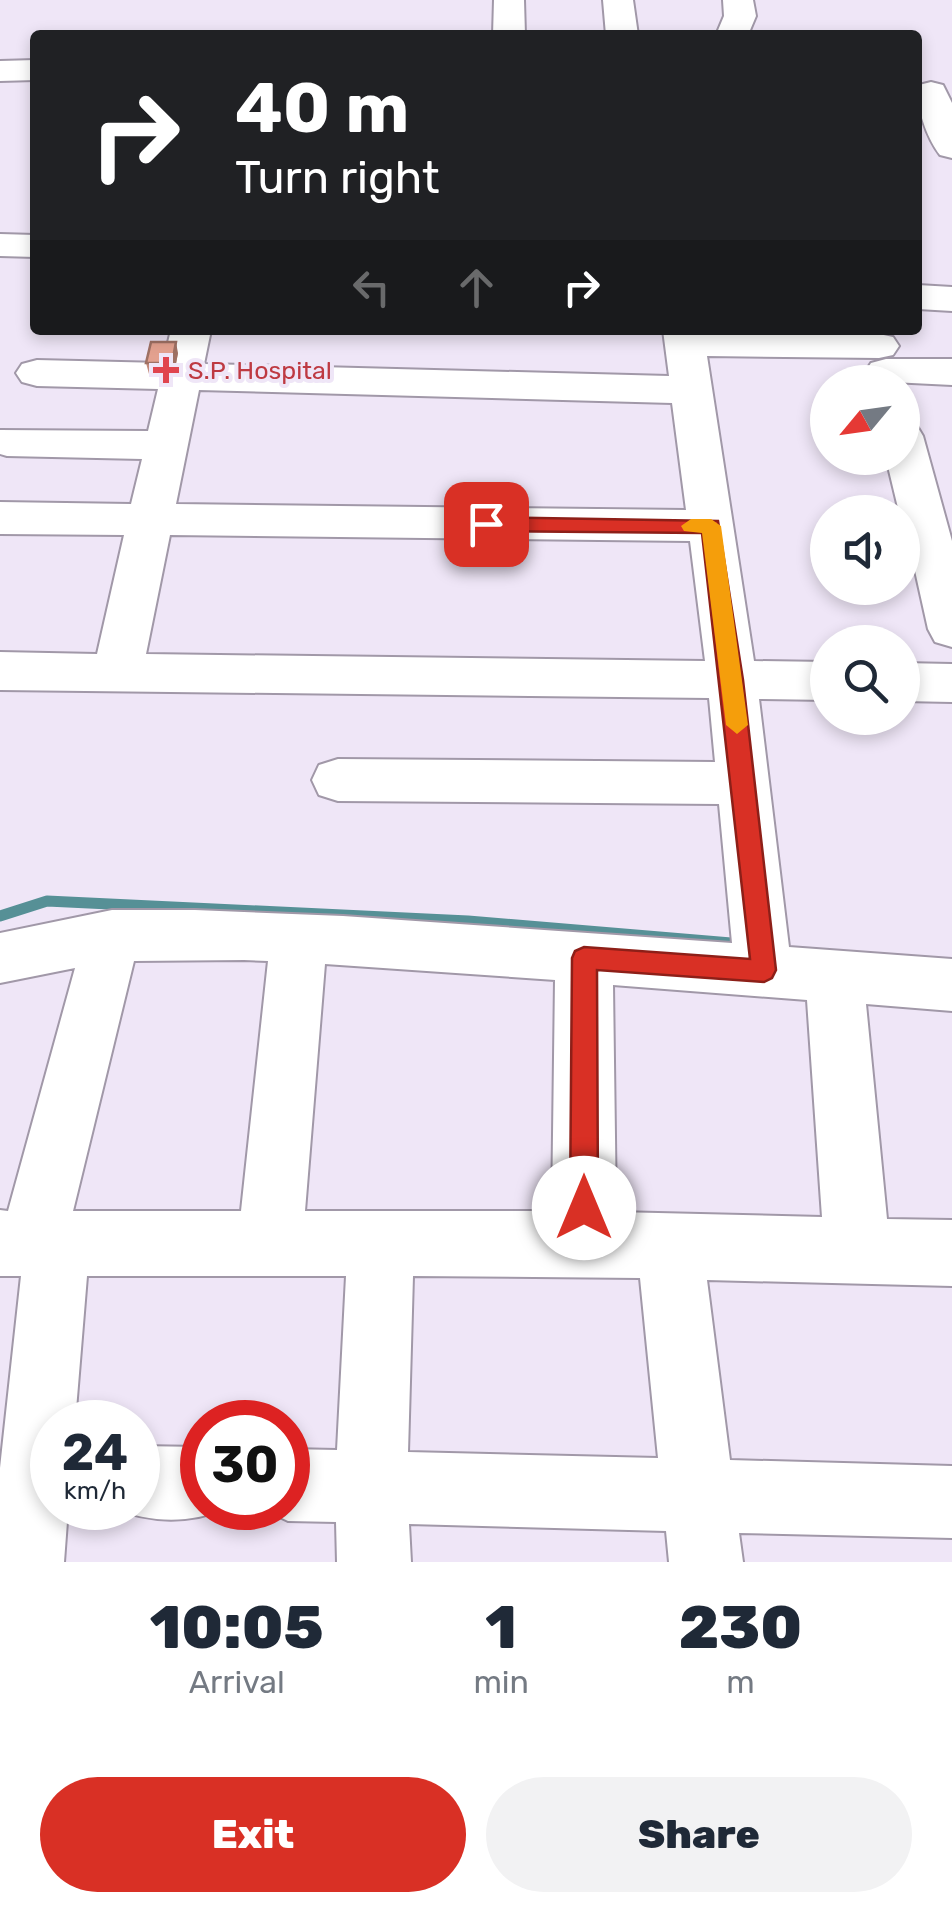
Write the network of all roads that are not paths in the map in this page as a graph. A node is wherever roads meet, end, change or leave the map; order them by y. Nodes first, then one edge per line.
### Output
1 (509, 0) edge
2 (618, 0) edge
3 (738, 0) edge
4 (509, 30) edge
5 (621, 30) edge
6 (734, 30) edge
7 (30, 70) edge
8 (0, 71) edge
9 (934, 92) edge
10 (952, 148) edge
11 (0, 245) edge
12 (30, 246) edge
13 (922, 297) edge
14 (952, 299) edge
15 (190, 335) edge
16 (684, 336) edge
17 (882, 357) edge
18 (952, 372) edge
19 (37, 373) dead end
20 (180, 378) junction
21 (692, 390) junction
22 (7, 442) dead end
23 (166, 445) junction
24 (912, 475) edge
25 (0, 518) edge
26 (150, 521) junction
27 (711, 526) junction
28 (952, 630) edge
29 (0, 671) edge
30 (118, 672) junction
31 (732, 680) junction
32 (810, 681) edge
33 (920, 682) edge
34 (952, 683) edge
35 (338, 780) dead end
36 (743, 784) junction
37 (112, 935) junction
38 (300, 939) junction
39 (761, 951) junction
40 (0, 958) edge
41 (584, 958) junction
42 (834, 976) junction
43 (952, 985) edge
44 (382, 1242) junction
45 (30, 1243) edge
46 (584, 1244) junction
47 (270, 1245) junction
48 (670, 1248) junction
49 (858, 1252) junction
50 (952, 1253) edge
51 (39, 1400) edge
52 (310, 1486) edge
53 (371, 1487) junction
54 (952, 1502) edge
55 (702, 1529) edge
56 (34, 1530) edge
57 (27, 1562) edge
58 (374, 1562) edge

1 - 4 street
2 - 5 street
3 - 6 street
7 - 8 street
9 - 10 street
11 - 12 street
13 - 14 street
15 - 20 street
16 - 17 street
16 - 21 street
17 - 18 street
19 - 20 street
20 - 21 street
20 - 23 street
21 - 27 street
22 - 23 street
23 - 26 street
24 - 28 street
25 - 26 street
26 - 27 street
26 - 30 street
27 - 31 street
29 - 30 street
30 - 31 street
31 - 32 street
31 - 36 street
33 - 34 street
35 - 36 street
36 - 39 street
37 - 38 street
37 - 40 street
37 - 45 street
38 - 41 street
38 - 47 street
39 - 41 street
39 - 42 street
41 - 46 street
42 - 43 street
42 - 49 street
44 - 46 street
44 - 47 street
44 - 53 street
45 - 47 street
45 - 51 street
46 - 48 street
48 - 49 street
48 - 55 street
49 - 50 street
52 - 53 street
53 - 55 street
53 - 58 street
54 - 55 street
56 - 57 street

